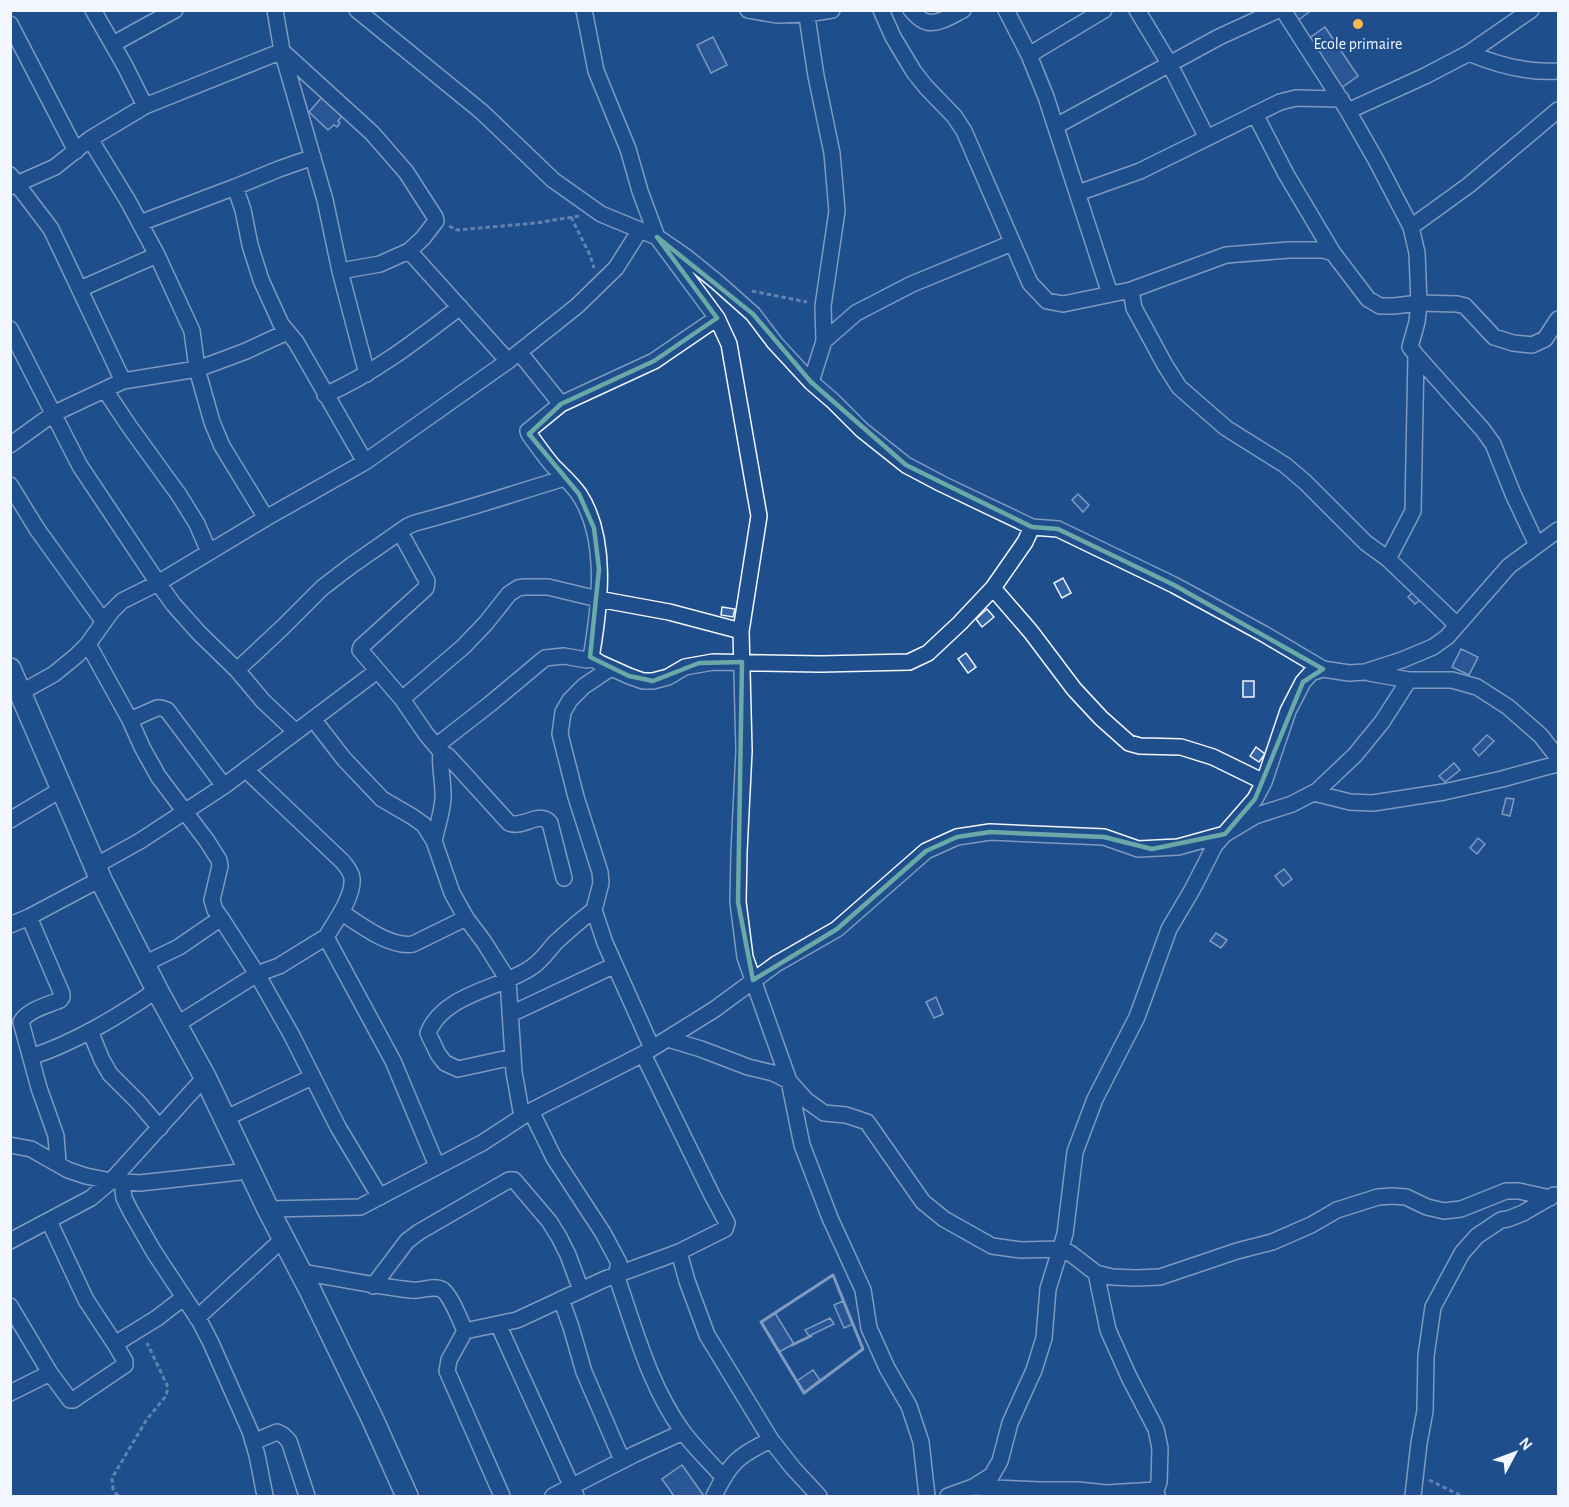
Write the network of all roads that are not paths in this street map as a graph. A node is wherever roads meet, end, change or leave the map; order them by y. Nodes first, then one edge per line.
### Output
1 (93, 10) edge
2 (175, 10) edge
3 (275, 10) edge
4 (357, 10) edge
5 (584, 10) edge
6 (748, 10) edge
7 (832, 10) edge
8 (881, 10) edge
9 (911, 10) edge
10 (963, 10) edge
11 (1006, 10) edge
12 (1104, 10) edge
13 (1137, 10) edge
14 (1278, 10) edge
15 (1283, 10) edge
16 (1531, 10) edge
17 (806, 12) edge
18 (10, 24) edge
19 (113, 44) junction
20 (282, 51) junction
21 (1469, 53) junction
22 (1029, 55) junction
23 (1169, 63) junction
24 (1558, 71) edge
25 (1344, 105) junction
26 (145, 106) junction
27 (1558, 110) edge
28 (1255, 114) junction
29 (1056, 126) junction
30 (1207, 138) junction
31 (90, 139) junction
32 (76, 151) junction
33 (313, 157) junction
34 (13, 182) edge
35 (235, 187) junction
36 (1078, 194) junction
37 (140, 223) junction
38 (1411, 227) junction
39 (640, 230) junction
40 (657, 237) junction
41 (1012, 243) junction
42 (409, 251) junction
43 (1333, 253) junction
44 (157, 255) junction
45 (340, 271) junction
46 (80, 289) junction
47 (1131, 290) junction
48 (1110, 294) junction
49 (1419, 303) junction
50 (460, 307) junction
51 (717, 318) junction
52 (1558, 319) edge
53 (10, 329) edge
54 (286, 332) junction
55 (824, 341) junction
56 (1416, 355) junction
57 (514, 356) junction
58 (197, 369) junction
59 (367, 374) junction
60 (123, 381) junction
61 (811, 382) junction
62 (105, 390) junction
63 (325, 395) junction
64 (561, 404) junction
65 (53, 414) junction
66 (10, 446) edge
67 (365, 462) junction
68 (565, 478) junction
69 (10, 485) edge
70 (266, 518) junction
71 (1032, 527) junction
72 (1558, 530) edge
73 (400, 532) junction
74 (1537, 545) junction
75 (209, 552) junction
76 (1388, 559) junction
77 (158, 583) junction
78 (993, 588) junction
79 (598, 599) junction
80 (104, 622) junction
81 (1457, 625) junction
82 (741, 631) junction
83 (88, 644) junction
84 (590, 657) junction
85 (742, 662) junction
86 (611, 668) junction
87 (1323, 669) junction
88 (237, 670) junction
89 (377, 671) junction
90 (1365, 672) junction
91 (14, 680) edge
92 (1409, 680) junction
93 (402, 699) junction
94 (313, 719) junction
95 (130, 720) junction
96 (296, 732) junction
97 (439, 749) junction
98 (1558, 758) edge
99 (1558, 764) edge
100 (246, 770) junction
101 (1264, 782) junction
102 (224, 786) junction
103 (62, 789) junction
104 (1314, 793) junction
105 (186, 812) junction
106 (10, 820) edge
107 (1225, 834) junction
108 (434, 841) junction
109 (98, 874) junction
110 (564, 878) dead end
111 (594, 910) junction
112 (341, 912) junction
113 (28, 917) junction
114 (221, 918) junction
115 (466, 918) junction
116 (10, 925) edge
117 (326, 937) junction
118 (144, 964) junction
119 (615, 965) junction
120 (257, 974) junction
121 (508, 980) junction
122 (753, 980) junction
123 (157, 990) junction
124 (511, 1014) junction
125 (176, 1025) junction
126 (90, 1031) junction
127 (668, 1039) junction
128 (647, 1051) junction
129 (31, 1057) junction
130 (513, 1057) junction
131 (205, 1077) junction
132 (312, 1077) junction
133 (789, 1081) junction
134 (526, 1114) junction
135 (224, 1119) junction
136 (160, 1128) junction
137 (10, 1145) edge
138 (31, 1149) junction
139 (10, 1158) edge
140 (58, 1163) junction
141 (437, 1166) junction
142 (249, 1171) junction
143 (116, 1182) junction
144 (1554, 1195) edge
145 (380, 1197) junction
146 (268, 1209) junction
147 (49, 1221) junction
148 (284, 1238) junction
149 (10, 1241) edge
150 (1060, 1249) junction
151 (679, 1252) junction
152 (301, 1272) junction
153 (1096, 1273) junction
154 (616, 1275) junction
155 (373, 1286) junction
156 (581, 1290) junction
157 (183, 1298) junction
158 (561, 1299) junction
159 (10, 1306) edge
160 (197, 1318) junction
161 (498, 1324) junction
162 (465, 1331) junction
163 (115, 1344) junction
164 (50, 1373) junction
165 (10, 1393) edge
166 (683, 1432) junction
167 (771, 1440) junction
168 (253, 1442) junction
169 (622, 1460) junction
170 (723, 1477) junction
171 (973, 1487) junction
172 (574, 1492) edge
173 (1156, 1493) edge
174 (714, 1496) edge
175 (265, 1497) edge
176 (307, 1497) edge
177 (407, 1497) edge
178 (502, 1497) edge
179 (553, 1497) edge
180 (819, 1497) edge
181 (927, 1497) edge
182 (948, 1497) edge
183 (1413, 1497) edge

1 - 19 street
2 - 19 street
3 - 20 street
4 - 39 street
5 - 40 street
6 - 17 street
7 - 17 street
8 - 41 street
9 - 10 street
11 - 22 street
12 - 22 street
13 - 23 street
14 - 23 street
15 - 25 street
16 - 21 street
17 - 55 street
18 - 32 street
19 - 26 street
20 - 26 street
20 - 33 street
20 - 42 street
21 - 24 street
21 - 25 street
22 - 29 street
23 - 29 street
23 - 30 street
25 - 28 street
25 - 38 street
26 - 31 street
27 - 38 street
28 - 30 street
28 - 43 street
29 - 36 street
30 - 36 street
31 - 32 street
31 - 37 street
32 - 34 street
33 - 35 street
33 - 45 street
34 - 46 street
35 - 37 street
35 - 54 street
36 - 48 street
37 - 44 street
38 - 49 street
39 - 40 street
39 - 57 street
40 - 51 street
40 - 61 street
41 - 48 street
41 - 55 street
42 - 45 street
42 - 50 street
43 - 47 street
43 - 49 street
44 - 46 street
44 - 58 street
45 - 59 street
46 - 60 street
47 - 48 street
47 - 76 street
49 - 52 street
49 - 56 street
50 - 57 street
50 - 59 street
51 - 64 street
51 - 82 street
53 - 65 street
54 - 58 street
54 - 63 street
55 - 61 street
56 - 74 street
56 - 76 street
57 - 64 street
57 - 67 street
58 - 60 street
58 - 70 street
59 - 63 street
60 - 62 street
61 - 71 street
62 - 65 street
62 - 75 street
63 - 67 street
64 - 68 street
65 - 66 street
65 - 77 street
67 - 70 street
68 - 73 street
68 - 79 street
69 - 80 street
70 - 75 street
71 - 78 street
71 - 87 street
72 - 74 street
73 - 88 street
73 - 89 street
74 - 81 street
75 - 77 street
76 - 81 street
77 - 80 street
77 - 88 street
78 - 85 street
78 - 101 street
79 - 82 street
79 - 84 street
79 - 93 street
80 - 83 street
81 - 90 street
82 - 85 street
83 - 91 street
83 - 95 street
84 - 86 street
84 - 97 street
85 - 86 street
85 - 122 street
86 - 111 street
87 - 90 street
87 - 101 street
88 - 96 street
89 - 93 street
89 - 94 street
90 - 92 street
91 - 103 street
92 - 98 street
92 - 104 street
93 - 97 street
94 - 96 street
94 - 108 street
95 - 102 street
95 - 105 street
96 - 100 street
97 - 108 street
97 - 110 street
99 - 104 street
100 - 102 street
100 - 112 street
101 - 107 street
102 - 105 street
103 - 106 street
103 - 109 street
104 - 107 street
105 - 109 street
105 - 114 street
107 - 122 street
107 - 150 street
108 - 115 street
109 - 113 street
109 - 118 street
111 - 119 street
111 - 121 street
112 - 115 street
112 - 117 street
113 - 116 street
113 - 129 street
114 - 118 street
114 - 120 street
115 - 121 street
117 - 120 street
117 - 141 street
118 - 123 street
119 - 124 street
119 - 128 street
120 - 125 street
120 - 132 street
121 - 124 street
121 - 130 street
122 - 127 street
122 - 133 street
123 - 125 street
123 - 126 street
124 - 130 street
125 - 131 street
126 - 129 street
126 - 136 street
127 - 128 street
127 - 133 street
128 - 134 street
128 - 151 street
129 - 140 street
130 - 134 street
131 - 135 street
131 - 136 street
132 - 135 street
132 - 145 street
133 - 150 street
133 - 181 street
134 - 141 street
134 - 154 street
135 - 142 street
136 - 143 street
137 - 138 street
138 - 139 street
138 - 140 street
140 - 143 street
141 - 145 street
142 - 143 street
142 - 146 street
143 - 147 street
143 - 157 street
144 - 153 street
144 - 183 street
145 - 146 street
146 - 148 street
147 - 149 street
147 - 163 street
148 - 152 street
148 - 160 street
150 - 153 street
150 - 171 street
151 - 154 street
151 - 167 street
152 - 155 street
152 - 177 street
153 - 173 street
154 - 156 street
154 - 166 street
155 - 156 street
155 - 162 street
156 - 158 street
157 - 160 street
157 - 163 street
158 - 161 street
158 - 169 street
159 - 164 street
160 - 168 street
161 - 162 street
161 - 172 street
162 - 178 street
163 - 164 street
164 - 165 street
166 - 169 street
166 - 170 street
167 - 170 street
167 - 180 street
168 - 175 street
168 - 176 street
169 - 172 street
170 - 174 street
171 - 173 street
171 - 182 street
172 - 179 street

